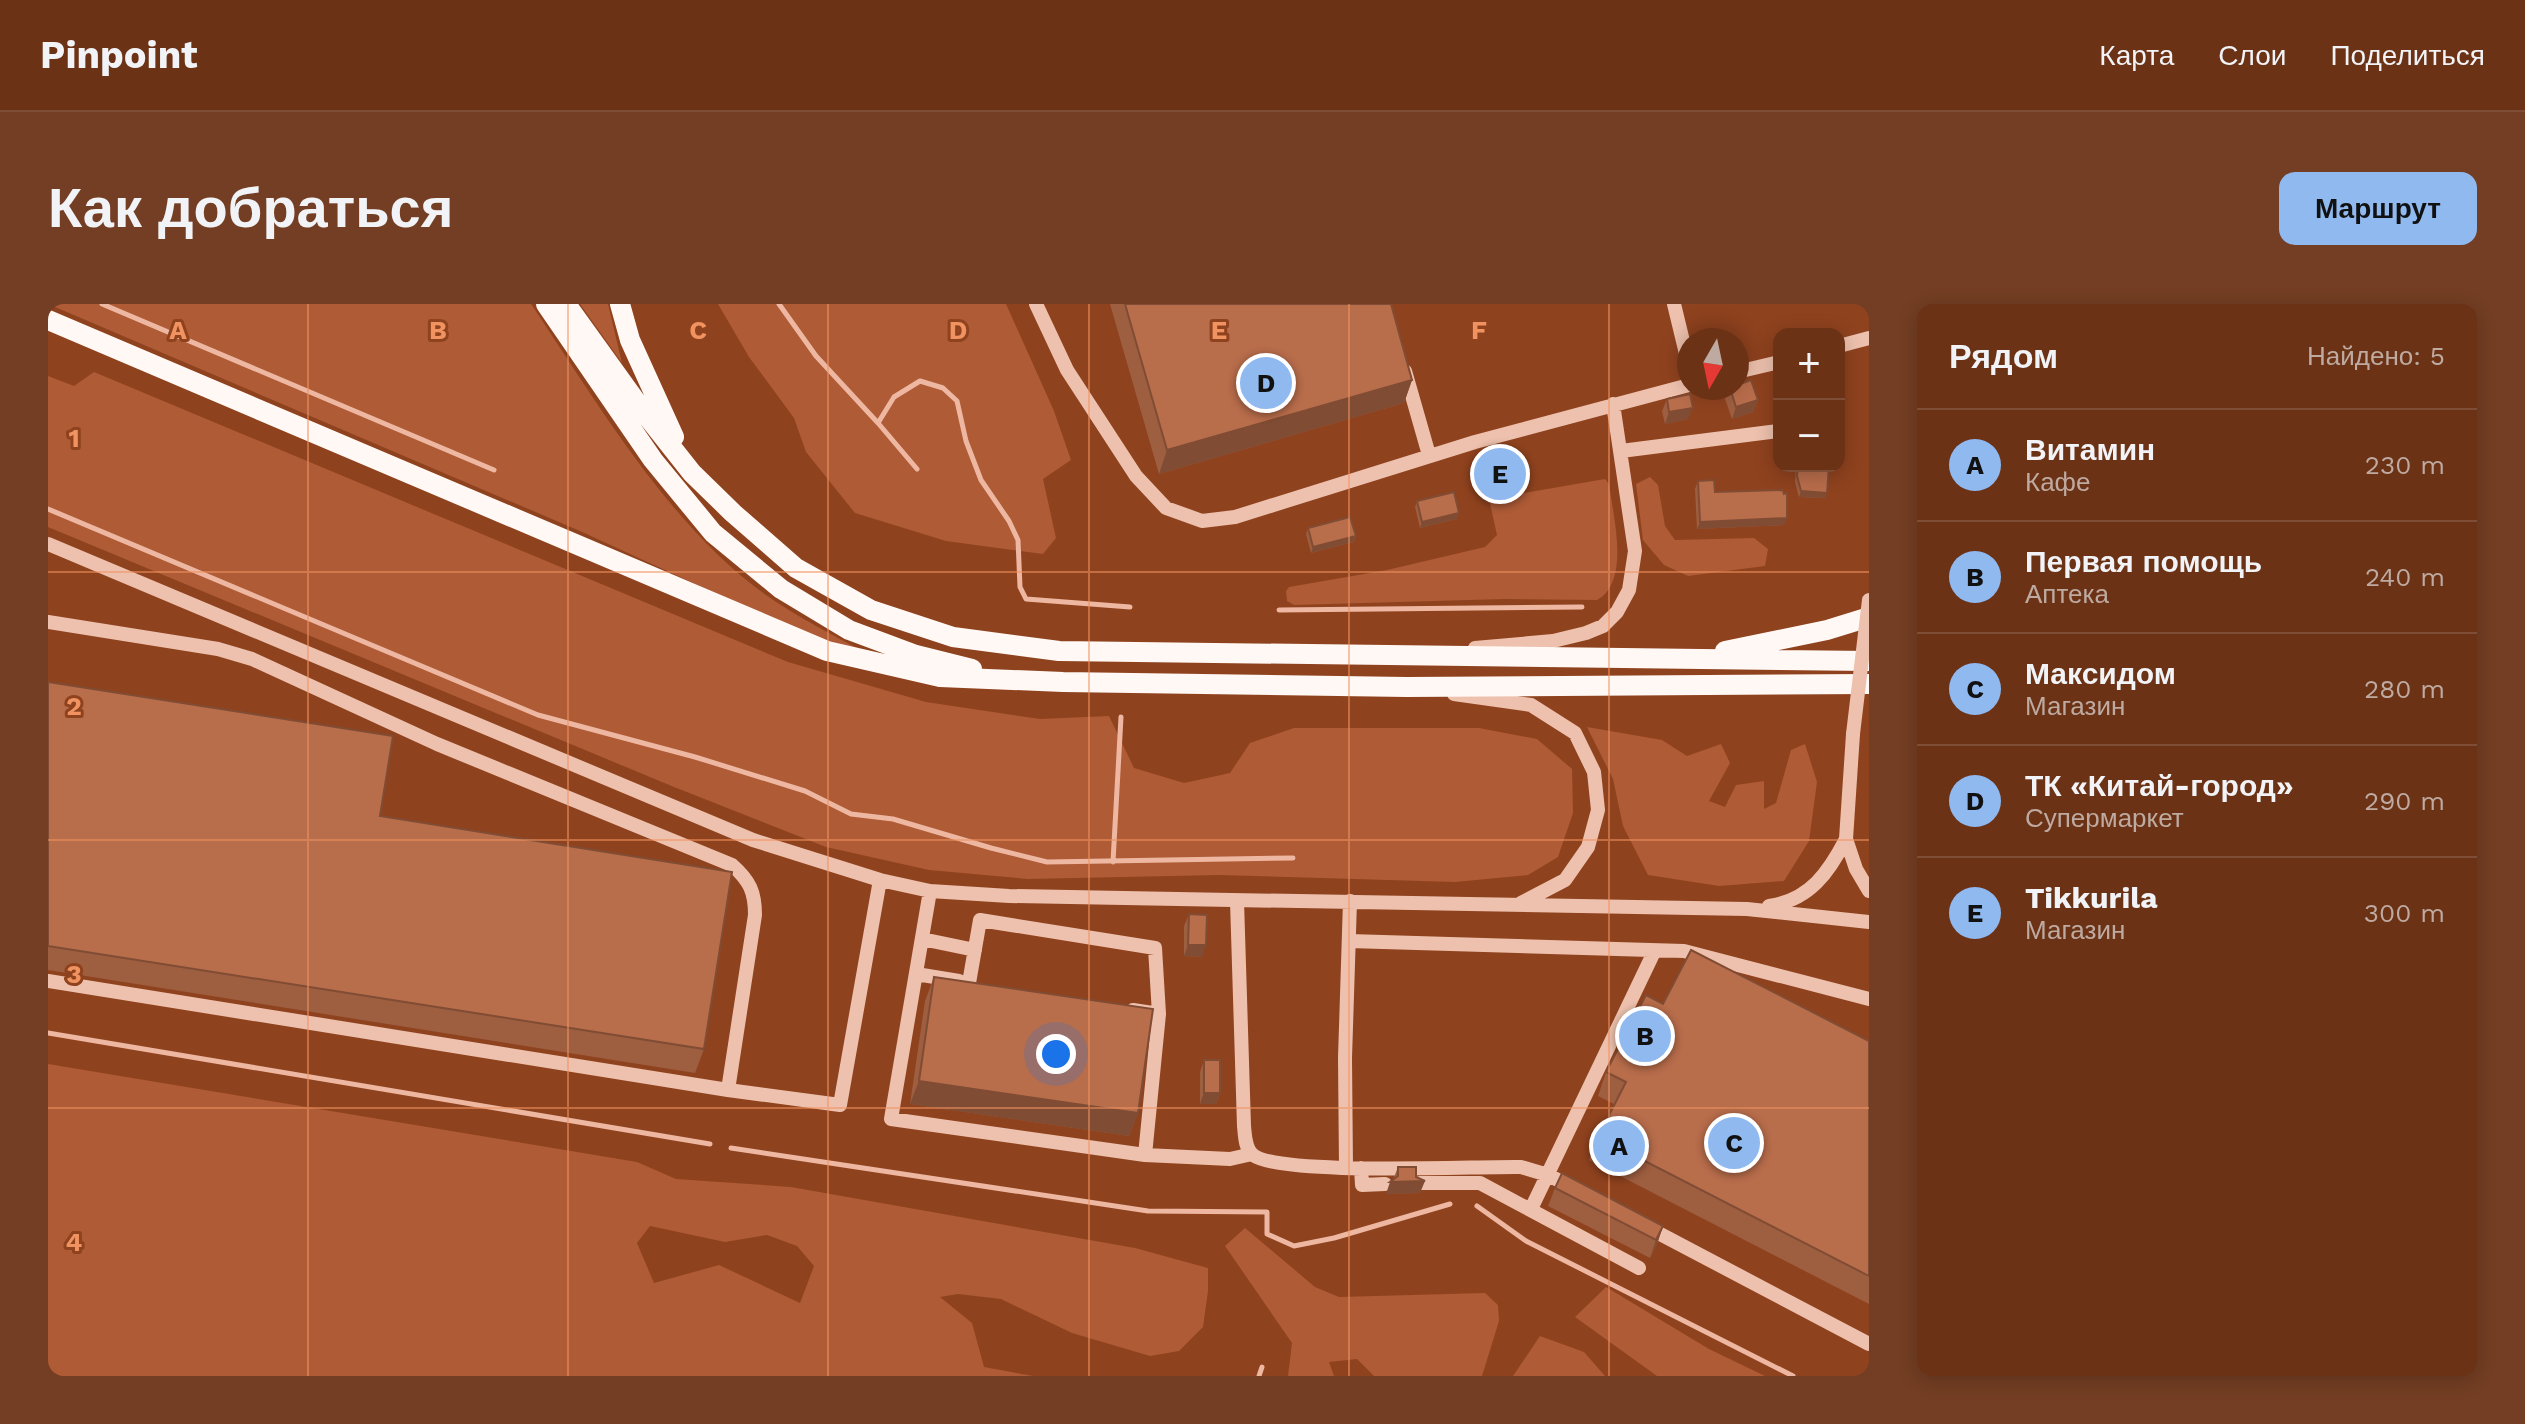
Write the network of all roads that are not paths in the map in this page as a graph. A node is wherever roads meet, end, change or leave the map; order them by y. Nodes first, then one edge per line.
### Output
1 (546, 304) edge
2 (566, 304) edge
3 (620, 304) edge
4 (1036, 304) edge
5 (1674, 304) edge
6 (48, 320) edge
7 (1680, 328) edge
8 (1869, 338) edge
9 (1845, 344) edge
10 (1399, 349) edge
11 (1773, 363) edge
12 (1749, 369) edge
13 (1677, 388) edge
14 (1613, 404) junction
15 (1773, 432) edge
16 (1621, 451) junction
17 (1429, 455) junction
18 (692, 473) junction
19 (48, 544) edge
20 (1869, 600) edge
21 (1869, 617) edge
22 (48, 622) edge
23 (1397, 655) junction
24 (1685, 660) junction
25 (1869, 661) edge
26 (1006, 678) junction
27 (1832, 684) junction
28 (1869, 684) edge
29 (1407, 687) junction
30 (1869, 692) edge
31 (1846, 839) junction
32 (880, 880) junction
33 (930, 891) junction
34 (1869, 891) edge
35 (1237, 901) junction
36 (1350, 901) junction
37 (1519, 904) junction
38 (1747, 909) junction
39 (1869, 922) edge
40 (922, 939) junction
41 (1349, 941) junction
42 (975, 950) junction
43 (1654, 952) junction
44 (916, 974) junction
45 (48, 981) edge
46 (1869, 999) edge
47 (1115, 1007) edge
48 (1159, 1014) junction
49 (728, 1090) junction
50 (1252, 1154) junction
51 (1145, 1155) junction
52 (1346, 1168) junction
53 (1361, 1168) junction
54 (1548, 1175) junction
55 (1420, 1183) edge
56 (1385, 1184) dead end
57 (1590, 1197) edge
58 (1531, 1209) junction
59 (1632, 1219) edge
60 (1639, 1268) dead end
61 (1869, 1344) edge

1 - 26 main road
2 - 18 main road
3 - 18 main road
4 - 17 street
5 - 7 street
6 - 26 main road
8 - 9 street
10 - 17 street
11 - 12 street
13 - 14 street
14 - 16 street
14 - 17 street
15 - 16 street
16 - 23 street
18 - 23 main road
19 - 32 street
20 - 31 street, bridge
21 - 24 main road
22 - 49 street
23 - 24 main road
24 - 25 main road
26 - 29 main road
27 - 28 main road
27 - 29 main road
27 - 30 main road
29 - 37 street
31 - 34 street
31 - 38 street
32 - 33 street
32 - 49 street
33 - 35 street
33 - 40 street
35 - 36 street
35 - 50 street
36 - 37 street
36 - 41 street
37 - 38 street
38 - 39 street
40 - 42 street
40 - 44 street
41 - 43 street
41 - 52 street
42 - 44 street
42 - 48 street
43 - 46 street
43 - 54 street
44 - 51 street
45 - 49 street
47 - 48 street
48 - 51 street
50 - 51 street
50 - 52 street
52 - 53 street
53 - 54 street
53 - 56 street
54 - 57 street
54 - 58 street
55 - 58 street
58 - 60 street
59 - 61 street

